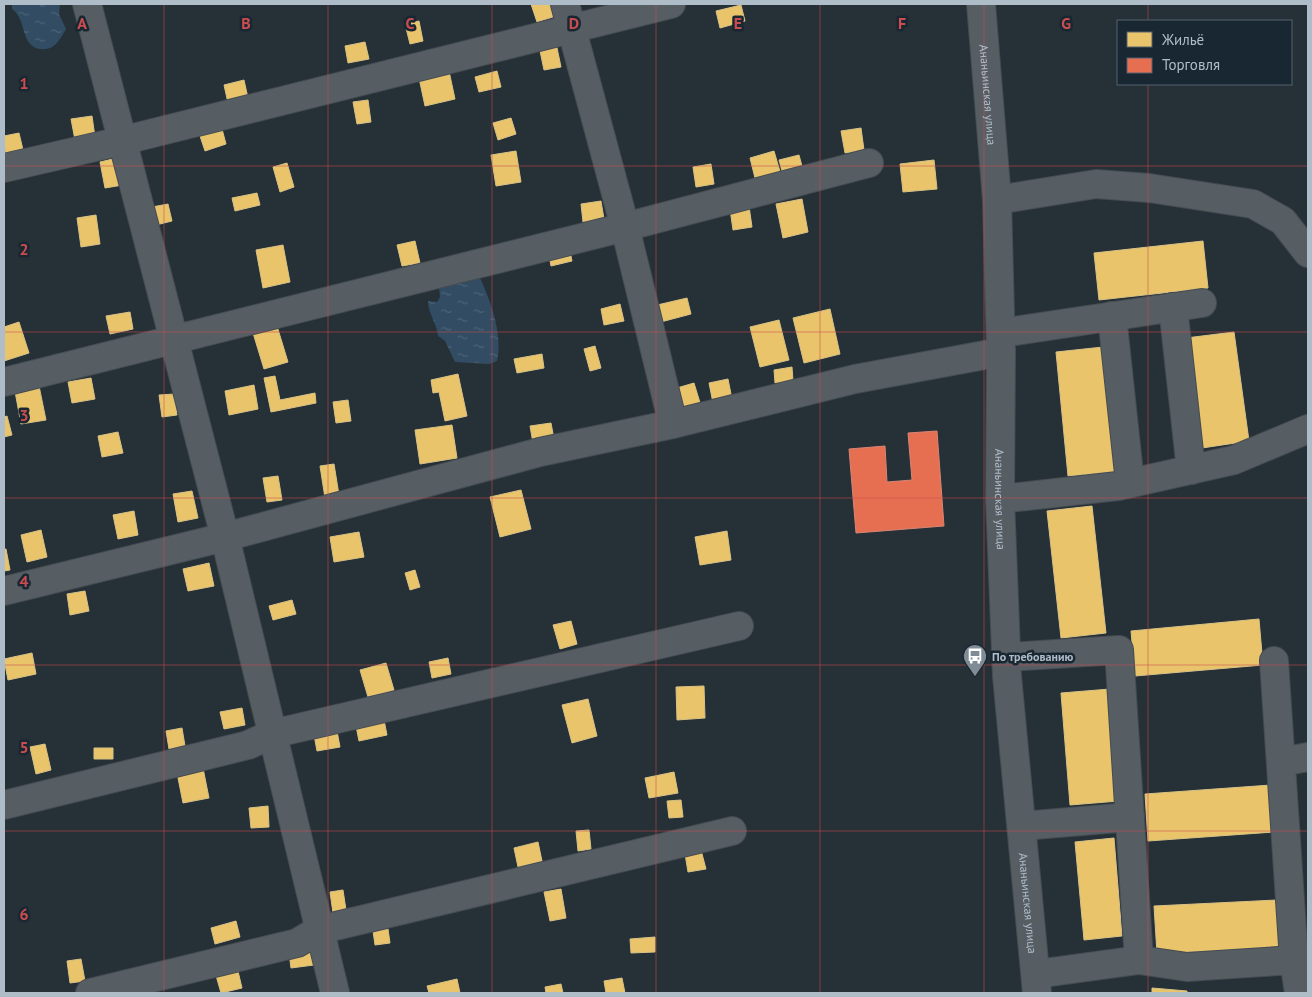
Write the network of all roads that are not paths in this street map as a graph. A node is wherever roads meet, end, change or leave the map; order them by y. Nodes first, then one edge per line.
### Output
1 (87, 4) edge
2 (671, 4) edge
3 (981, 4) edge
4 (568, 17) edge
5 (121, 141) junction
6 (869, 163) dead end
7 (4, 168) edge
8 (996, 200) junction
9 (625, 227) junction
10 (1308, 253) edge
11 (1202, 303) dead end
12 (1173, 307) junction
13 (1112, 316) junction
14 (173, 340) junction
15 (1001, 342) junction
16 (4, 382) edge
17 (673, 424) junction
18 (1308, 429) edge
19 (1190, 470) junction
20 (1130, 483) junction
21 (1000, 499) junction
22 (225, 537) junction
23 (4, 591) edge
24 (739, 626) dead end
25 (1007, 657) junction
26 (1274, 661) dead end
27 (272, 734) junction
28 (1308, 757) edge
29 (1281, 762) junction
30 (4, 805) edge
31 (1130, 816) junction
32 (1022, 826) junction
33 (732, 832) dead end
34 (1299, 898) edge
35 (319, 930) junction
36 (1139, 960) junction
37 (1294, 960) junction
38 (1037, 984) edge
39 (90, 993) edge
40 (336, 993) edge
41 (1299, 993) edge

1 - 5 street
2 - 4 street
3 - 8 street, Ананьинская улица
4 - 5 street
4 - 9 street
5 - 7 street
5 - 14 street
6 - 9 street
8 - 10 street
8 - 15 street, Ананьинская улица
9 - 14 street
9 - 17 street
11 - 12 street
12 - 13 street
12 - 19 street
13 - 15 street
13 - 20 street
14 - 16 street
14 - 22 street
15 - 17 street
15 - 21 street, Ананьинская улица
17 - 22 street
18 - 19 street
19 - 20 street
20 - 21 street
21 - 25 street, Ананьинская улица
22 - 23 street
22 - 27 street
24 - 27 street
25 - 31 street
25 - 32 street, Ананьинская улица
26 - 29 street
27 - 30 street
27 - 35 street
28 - 29 street
29 - 34 street
31 - 32 street
31 - 36 street
32 - 38 street, Ананьинская улица
33 - 35 street
34 - 37 street
35 - 39 street
35 - 40 street
36 - 37 street
36 - 38 street
37 - 41 street

